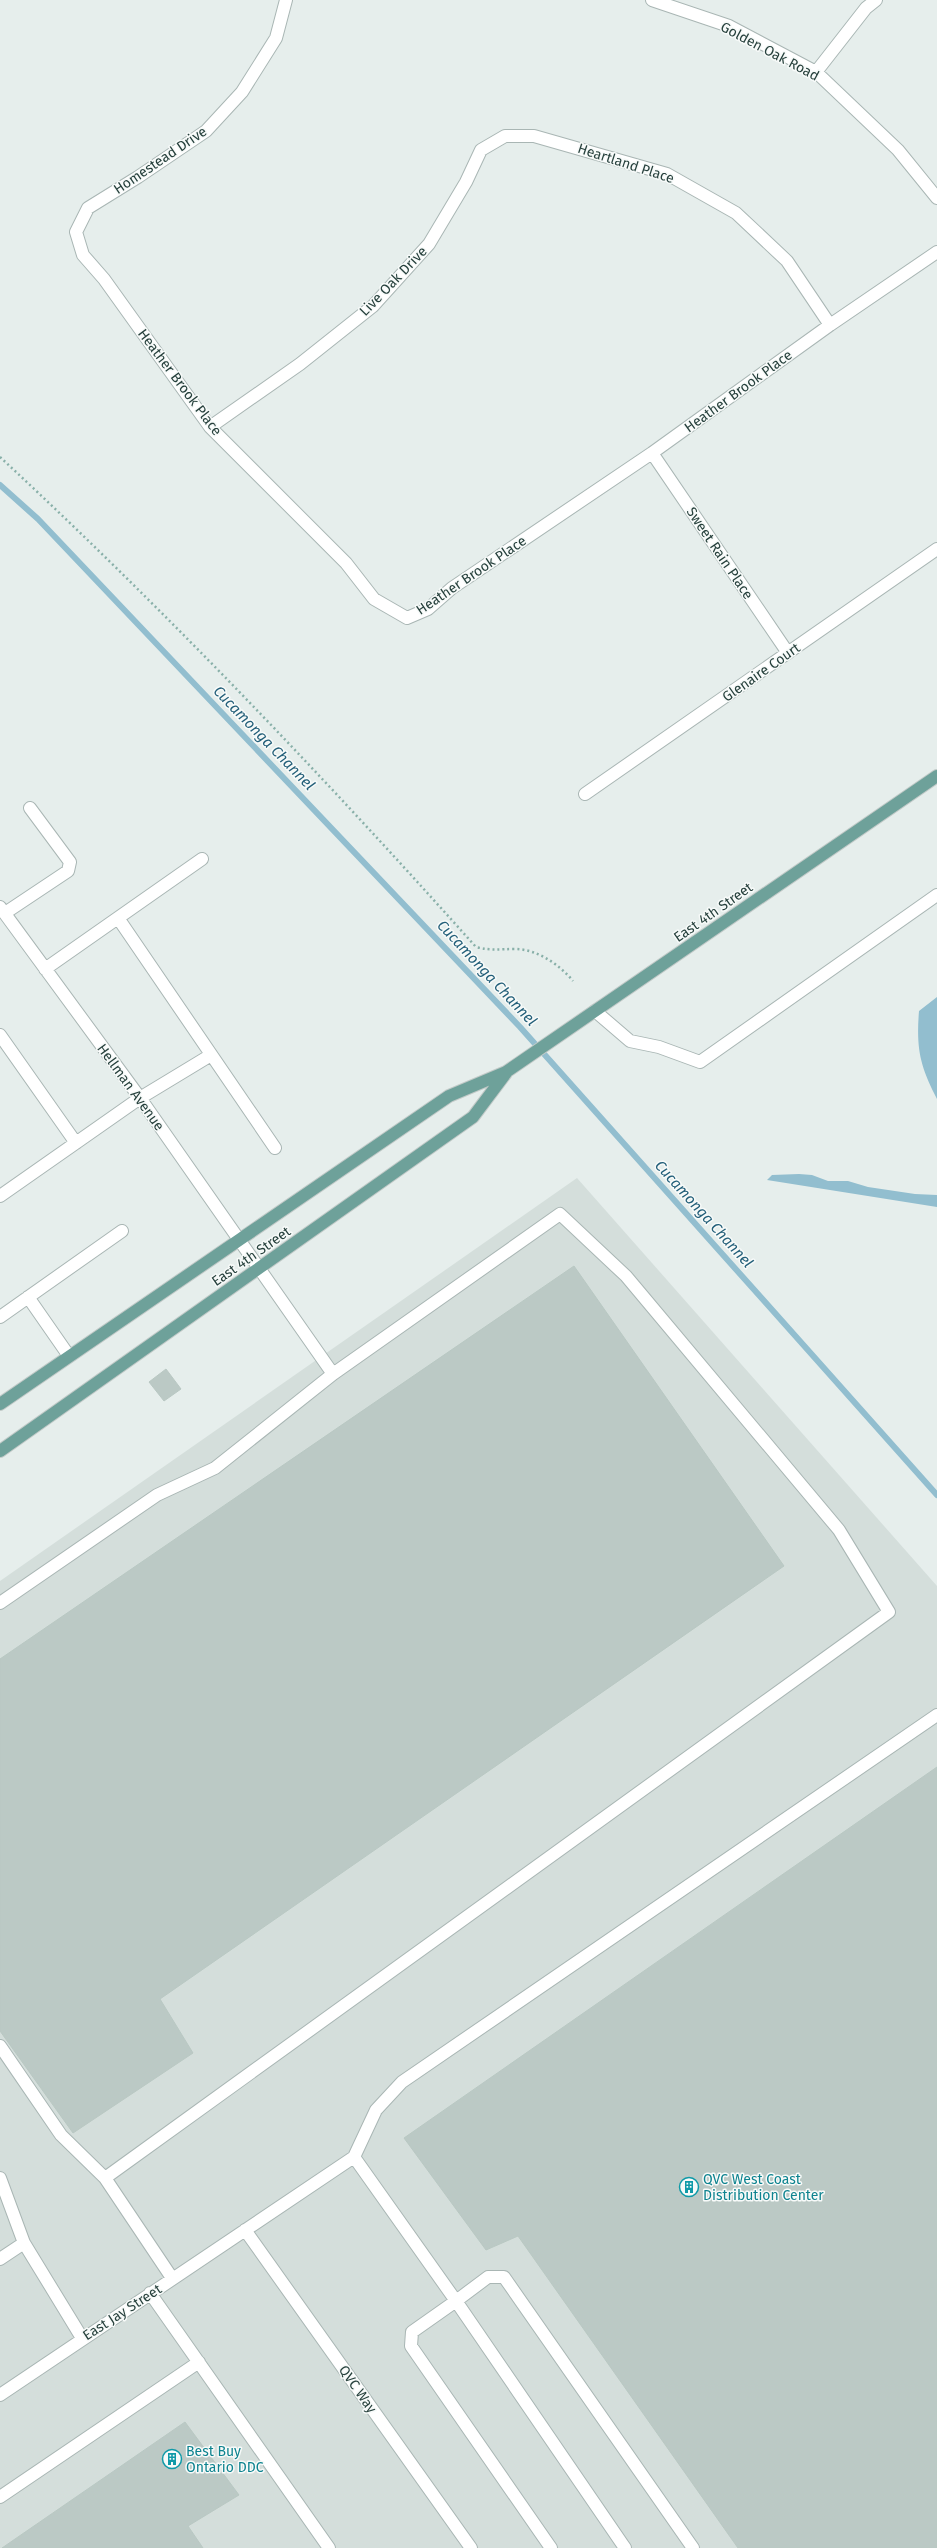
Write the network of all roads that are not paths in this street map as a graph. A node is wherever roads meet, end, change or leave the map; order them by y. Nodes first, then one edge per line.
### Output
1 (286, 0) edge
2 (652, 0) edge
3 (876, 0) edge
4 (816, 72) junction
5 (505, 136) joint
6 (937, 198) edge
7 (76, 232) joint
8 (937, 252) edge
9 (830, 325) junction
10 (210, 427) junction
11 (652, 453) junction
12 (937, 549) edge
13 (788, 653) junction
14 (937, 776) edge
15 (585, 794) dead end
16 (30, 808) dead end
17 (202, 858) dead end
18 (937, 895) edge
19 (2, 910) edge
20 (118, 918) junction
21 (45, 969) junction
22 (595, 1012) junction
23 (0, 1036) edge
24 (212, 1055) junction
25 (506, 1072) junction
26 (140, 1098) junction
27 (76, 1142) junction
28 (275, 1148) dead end
29 (0, 1196) edge
30 (122, 1231) dead end
31 (237, 1240) junction
32 (258, 1270) junction
33 (28, 1297) junction
34 (0, 1317) edge
35 (70, 1356) junction
36 (333, 1374) junction
37 (0, 1404) edge
38 (0, 1451) edge
39 (0, 1603) edge
40 (937, 1715) edge
41 (0, 2046) edge
42 (354, 2157) junction
43 (0, 2178) edge
44 (105, 2178) junction
45 (245, 2230) junction
46 (24, 2243) junction
47 (0, 2259) edge
48 (172, 2278) junction
49 (150, 2293) junction
50 (456, 2301) junction
51 (82, 2338) junction
52 (199, 2362) junction
53 (0, 2395) edge
54 (0, 2497) edge
55 (329, 2548) edge
56 (470, 2548) edge
57 (551, 2548) edge
58 (625, 2548) edge
59 (692, 2548) edge

1 - 7 street, Homestead Drive
2 - 4 street, Golden Oak Road
3 - 4 street
4 - 6 street, Golden Oak Road
5 - 9 street, Heartland Place
5 - 10 street, Live Oak Drive
7 - 10 street, Heather Brook Place
8 - 9 street, Heather Brook Place
9 - 11 street, Heather Brook Place
10 - 11 street, Heather Brook Place
11 - 13 street, Sweet Rain Place
12 - 13 street, Glenaire Court
13 - 15 street, Glenaire Court
14 - 22 main road, East 4th Street
16 - 19 street
17 - 20 street
18 - 22 street
19 - 21 street, Hellman Avenue
20 - 21 street
20 - 24 street
21 - 26 street, Hellman Avenue
22 - 25 main road, East 4th Street
23 - 27 street
24 - 26 street
24 - 28 street
25 - 31 main road, East 4th Street
25 - 32 main road, East 4th Street
26 - 27 street
26 - 31 street, Hellman Avenue
27 - 29 street
30 - 33 street
31 - 32 street, Hellman Avenue
31 - 35 main road, East 4th Street
32 - 36 street, Hellman Avenue
32 - 38 main road, East 4th Street
33 - 34 street
33 - 35 street
35 - 37 main road, East 4th Street
36 - 39 street
36 - 44 street
40 - 42 street
41 - 44 street
42 - 45 street, East Jay Street
42 - 50 street
43 - 46 street
44 - 48 street
45 - 48 street, East Jay Street
45 - 56 street, QVC Way
46 - 47 street
46 - 51 street
48 - 49 street, East Jay Street
49 - 51 street, East Jay Street
49 - 52 street
50 - 57 street
50 - 58 street
50 - 59 street
51 - 53 street, East Jay Street
52 - 54 street
52 - 55 street

